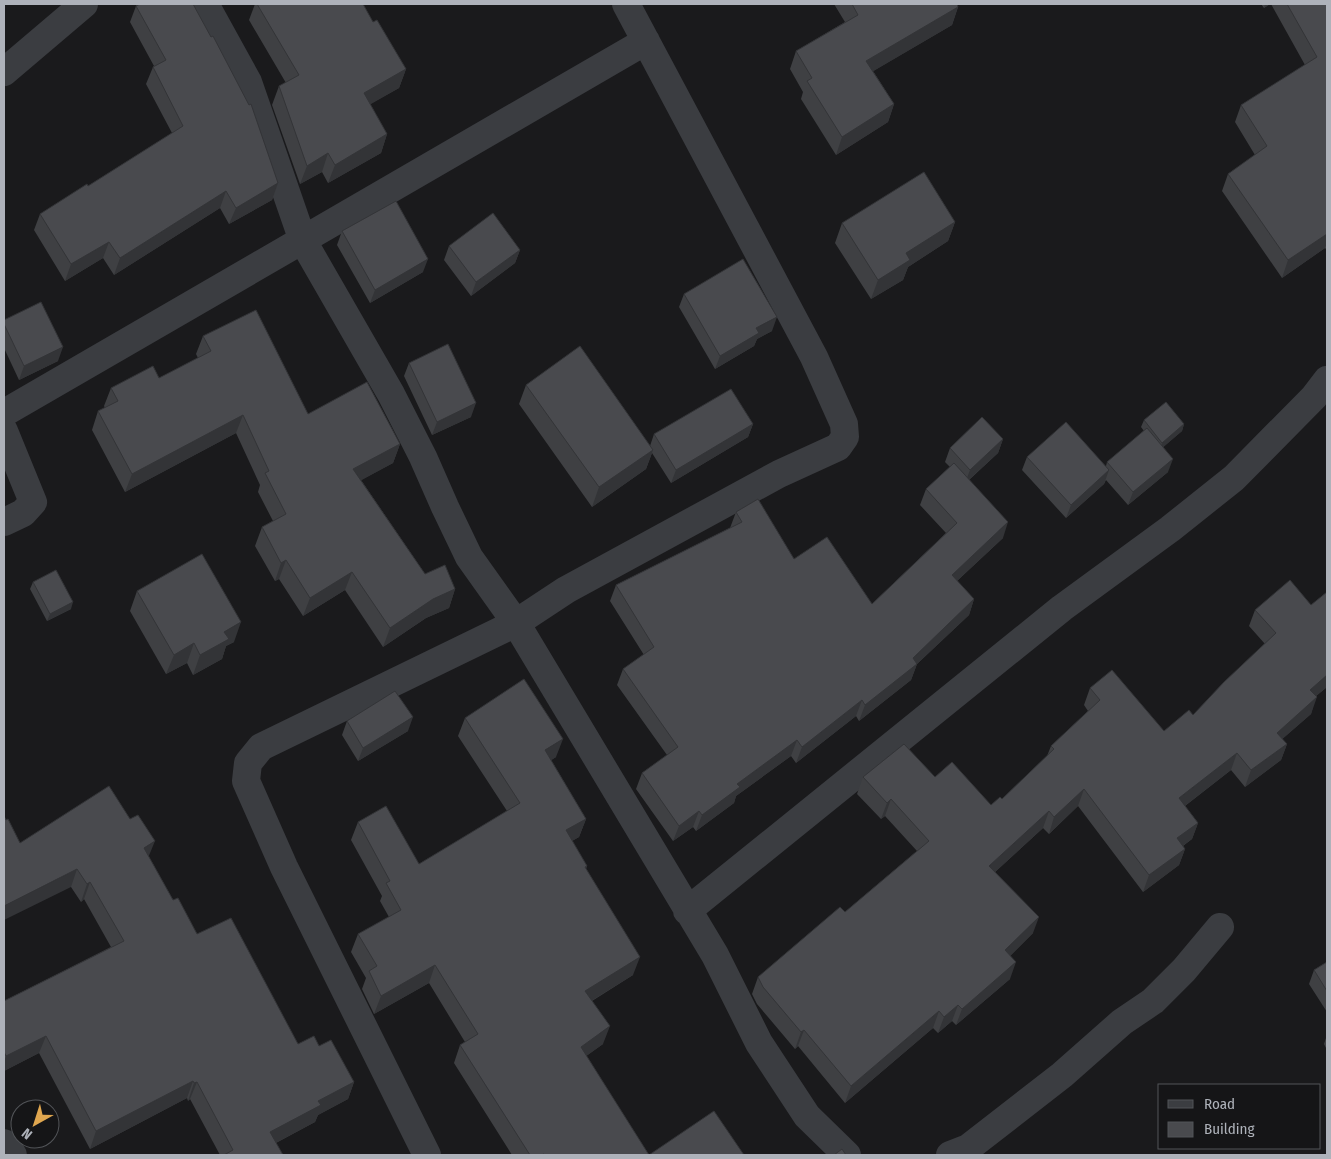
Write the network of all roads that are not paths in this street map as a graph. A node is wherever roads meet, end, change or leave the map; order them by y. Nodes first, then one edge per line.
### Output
1 (84, 4) edge
2 (205, 4) edge
3 (626, 4) edge
4 (646, 41) junction
5 (4, 72) edge
6 (303, 241) junction
7 (1327, 380) edge
8 (4, 413) edge
9 (4, 431) edge
10 (4, 522) edge
11 (516, 623) junction
12 (687, 911) junction
13 (1220, 927) dead end
14 (4, 1143) edge
15 (13, 1155) edge
16 (424, 1155) edge
17 (847, 1155) edge
18 (950, 1155) edge

1 - 5 street
2 - 6 street
3 - 4 street
4 - 6 street
4 - 11 street
6 - 8 street
6 - 11 street
7 - 12 street
9 - 10 street
11 - 12 street
11 - 16 street
12 - 17 street
13 - 18 street
14 - 15 street

